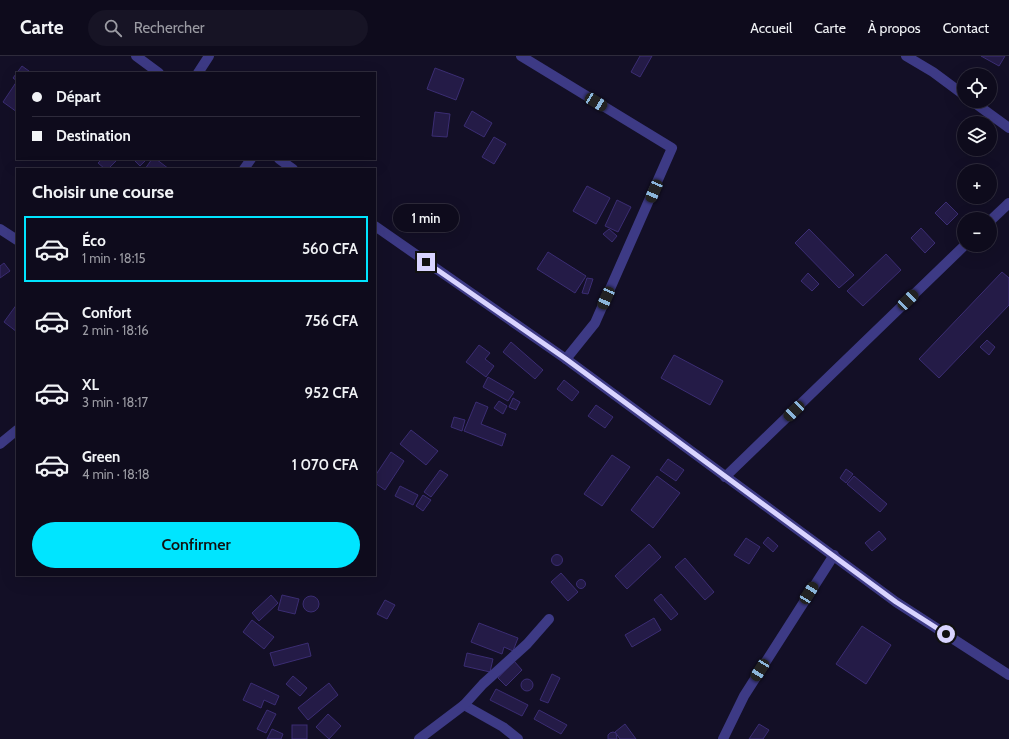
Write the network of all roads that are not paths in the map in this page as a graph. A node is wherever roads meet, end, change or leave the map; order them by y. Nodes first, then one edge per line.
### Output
1 (136, 56) edge
2 (209, 56) edge
3 (521, 56) edge
4 (906, 56) edge
5 (158, 72) edge
6 (199, 72) edge
7 (957, 90) edge
8 (982, 108) edge
9 (1009, 128) edge
10 (280, 160) edge
11 (292, 168) edge
12 (1009, 202) edge
13 (997, 214) edge
14 (376, 227) edge
15 (0, 229) edge
16 (16, 239) edge
17 (958, 252) edge
18 (566, 359) junction
19 (16, 431) edge
20 (0, 444) edge
21 (725, 477) junction
22 (834, 555) junction
23 (549, 619) dead end
24 (1009, 675) edge
25 (464, 706) junction
26 (419, 739) edge
27 (518, 739) edge
28 (723, 739) edge

1 - 5 street
2 - 6 street
3 - 18 street
4 - 7 street
8 - 9 street
10 - 11 street
12 - 13 street
14 - 18 street
15 - 16 street
17 - 21 street
18 - 21 street
19 - 20 street
21 - 22 street
22 - 24 street
22 - 28 street
23 - 25 street
25 - 26 street
25 - 27 street

